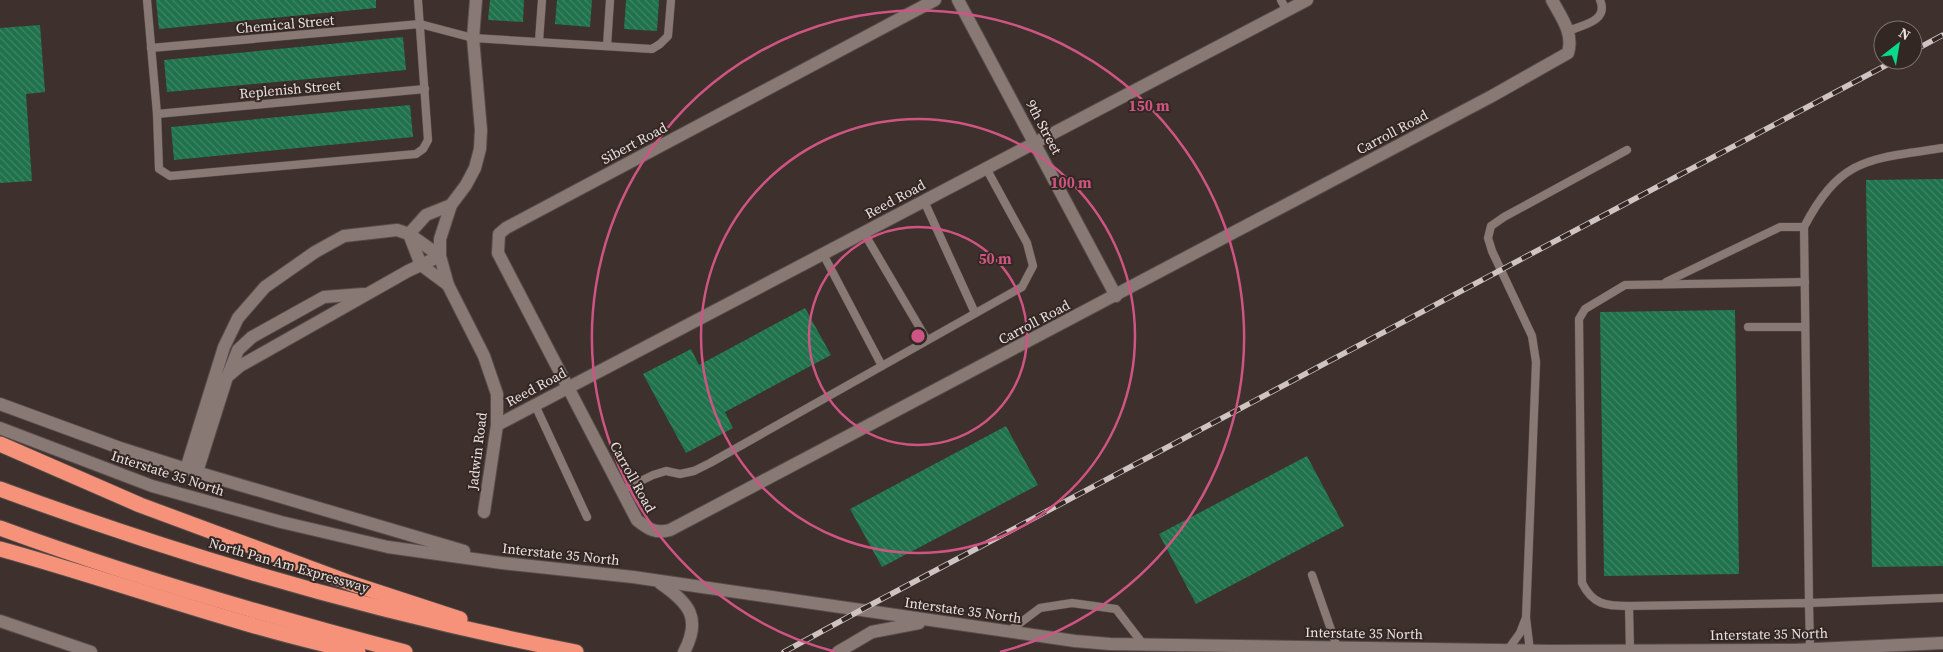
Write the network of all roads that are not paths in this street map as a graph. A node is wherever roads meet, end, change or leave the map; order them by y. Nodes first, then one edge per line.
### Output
1 (147, 0) edge
2 (418, 0) edge
3 (476, 0) edge
4 (542, 0) edge
5 (610, 0) edge
6 (671, 0) edge
7 (934, 0) edge
8 (958, 0) edge
9 (1307, 0) edge
10 (1552, 0) edge
11 (1600, 0) edge
12 (1284, 5) edge
13 (420, 24) junction
14 (1568, 31) junction
15 (473, 38) junction
16 (539, 41) junction
17 (607, 46) junction
18 (151, 48) junction
19 (425, 90) junction
20 (157, 114) junction
21 (1036, 142) junction
22 (1943, 148) edge
23 (1627, 150) dead end
24 (986, 168) junction
25 (924, 201) junction
26 (451, 205) junction
27 (1804, 227) junction
28 (864, 232) junction
29 (409, 234) junction
30 (823, 254) junction
31 (440, 256) junction
32 (421, 265) junction
33 (1805, 282) junction
34 (1662, 284) junction
35 (448, 285) junction
36 (368, 294) junction
37 (1116, 296) junction
38 (976, 313) junction
39 (1748, 327) dead end
40 (1805, 327) junction
41 (927, 340) junction
42 (882, 366) junction
43 (227, 378) junction
44 (568, 388) junction
45 (0, 404) edge
46 (535, 405) junction
47 (497, 425) junction
48 (0, 428) edge
49 (0, 444) edge
50 (192, 470) junction
51 (0, 489) edge
52 (622, 490) junction
53 (484, 512) dead end
54 (587, 517) dead end
55 (0, 528) edge
56 (0, 550) edge
57 (502, 563) junction
58 (1312, 575) dead end
59 (658, 581) junction
60 (1943, 598) edge
61 (1809, 603) junction
62 (1629, 606) junction
63 (1526, 618) junction
64 (0, 621) edge
65 (929, 621) junction
66 (1007, 632) junction
67 (1943, 642) edge
68 (1143, 644) junction
69 (543, 646) junction
70 (1337, 647) junction
71 (1810, 649) junction
72 (1436, 651) edge
73 (1506, 651) edge
74 (1630, 651) junction
75 (91, 652) edge
76 (358, 652) edge
77 (405, 652) edge
78 (576, 652) edge
79 (684, 652) edge
80 (838, 652) edge
81 (1530, 652) edge

1 - 18 lane
2 - 13 lane
3 - 15 street, Jadwin Road
4 - 16 lane
5 - 17 lane
6 - 17 lane, Chemical Street
7 - 44 street, Sibert Road
8 - 21 street, 9th Street
9 - 12 street, Reed Road
10 - 14 street
11 - 14 lane
12 - 21 street, Reed Road
13 - 15 lane, Chemical Street
13 - 18 lane, Chemical Street
13 - 19 lane
14 - 37 street, Carroll Road
15 - 16 lane, Chemical Street
15 - 26 street, Jadwin Road
16 - 17 lane, Chemical Street
18 - 20 lane
19 - 20 lane, Replenish Street
19 - 20 lane
21 - 24 street, Reed Road
21 - 37 street, 9th Street
22 - 27 lane
23 - 63 lane
24 - 25 street, Reed Road
24 - 38 lane
25 - 28 street, Reed Road
25 - 38 lane
26 - 29 street
26 - 31 street, Jadwin Road
27 - 33 lane
27 - 34 lane
28 - 30 street, Reed Road
28 - 41 lane
29 - 31 street
29 - 32 street
29 - 50 street
30 - 42 lane
30 - 44 street, Reed Road
31 - 32 street
31 - 35 street, Jadwin Road
32 - 35 street, Jadwin Road
32 - 36 street
33 - 34 lane
33 - 40 lane
34 - 62 lane
35 - 47 street, Jadwin Road
36 - 43 street
36 - 43 street
37 - 52 street, Carroll Road
38 - 41 lane
39 - 40 lane
40 - 61 lane
41 - 42 lane
42 - 52 lane
43 - 50 street
44 - 46 street, Reed Road
44 - 52 street, Carroll Road
45 - 50 street
46 - 47 street, Reed Road
46 - 54 lane
47 - 53 street, Jadwin Road
48 - 57 street, Interstate 35 North
49 - 69 highway
50 - 57 street
51 - 69 highway, North Pan Am Expressway
55 - 77 highway
56 - 76 highway
57 - 59 street, Interstate 35 North
58 - 70 lane
59 - 65 street, Interstate 35 North
59 - 79 street
60 - 61 lane
61 - 62 lane
61 - 71 lane
62 - 74 lane
63 - 73 lane
63 - 81 lane
64 - 75 street
65 - 66 street, Interstate 35 North
65 - 80 street
66 - 68 street, Interstate 35 North
66 - 68 lane
67 - 71 street, Interstate 35 North
68 - 70 street, Interstate 35 North
69 - 78 highway, North Pan Am Expressway
70 - 72 street, Interstate 35 North
71 - 74 street, Interstate 35 North
72 - 73 street, Interstate 35 North
73 - 81 street, Interstate 35 North
74 - 81 street, Interstate 35 North

